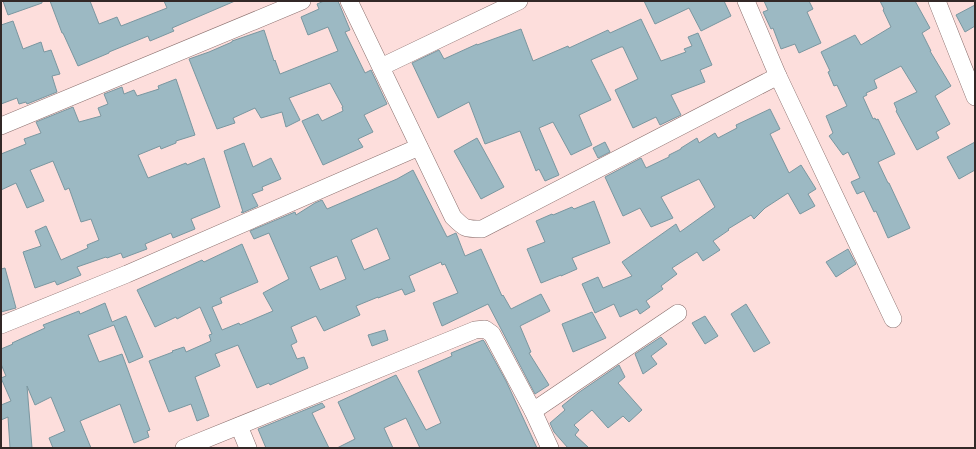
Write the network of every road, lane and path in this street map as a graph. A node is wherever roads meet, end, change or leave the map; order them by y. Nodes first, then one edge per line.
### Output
1 (302, 1) edge
2 (349, 1) edge
3 (519, 1) edge
4 (746, 1) edge
5 (937, 1) edge
6 (381, 67) junction
7 (778, 76) junction
8 (975, 96) edge
9 (1, 126) edge
10 (419, 147) junction
11 (678, 313) dead end
12 (893, 320) dead end
13 (1, 325) edge
14 (533, 411) junction
15 (239, 426) junction
16 (184, 448) edge
17 (248, 448) edge
18 (550, 448) edge

1 - 9 street
2 - 6 street
3 - 6 street
4 - 7 street
5 - 8 street
6 - 10 street
7 - 10 street
7 - 12 street
10 - 13 street
11 - 14 street
14 - 15 street
14 - 18 street
15 - 16 street
15 - 17 street

